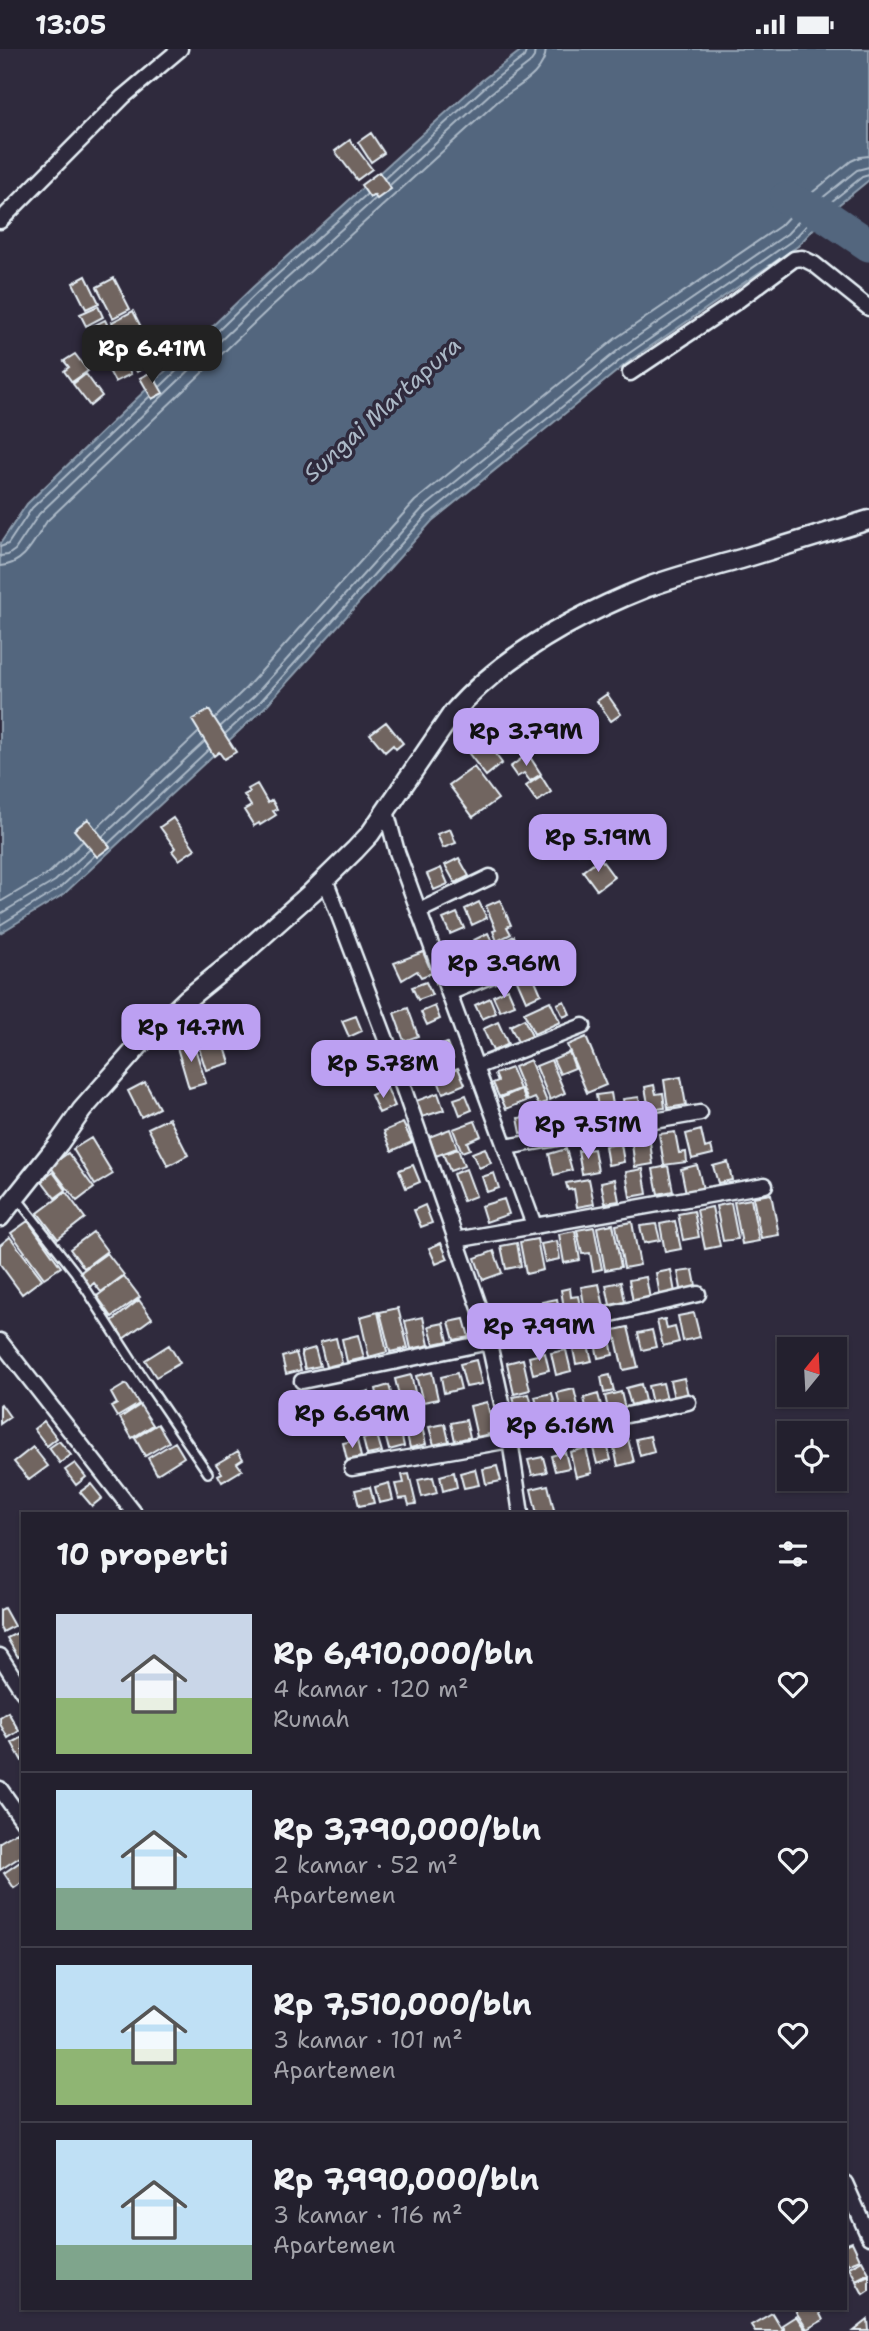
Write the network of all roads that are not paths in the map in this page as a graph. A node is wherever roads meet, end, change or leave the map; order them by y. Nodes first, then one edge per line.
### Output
1 (180, 49) edge
2 (0, 221) edge
3 (869, 308) edge
4 (630, 373) dead end
5 (869, 520) edge
6 (386, 811) junction
7 (490, 877) dead end
8 (325, 879) junction
9 (419, 911) junction
10 (528, 960) dead end
11 (449, 993) junction
12 (583, 1026) dead end
13 (476, 1067) junction
14 (700, 1113) dead end
15 (506, 1147) junction
16 (765, 1185) dead end
17 (15, 1196) junction
18 (0, 1216) edge
19 (534, 1225) junction
20 (456, 1240) junction
21 (698, 1294) dead end
22 (0, 1341) edge
23 (489, 1342) junction
24 (302, 1381) dead end
25 (688, 1402) dead end
26 (510, 1440) junction
27 (352, 1468) dead end
28 (208, 1473) dead end
29 (133, 1512) edge
30 (521, 1512) edge
31 (0, 1656) edge
32 (21, 1689) edge
33 (0, 1789) edge
34 (21, 1818) edge
35 (847, 2187) edge
36 (866, 2220) edge
37 (869, 2237) edge

1 - 2 street
3 - 4 street
5 - 6 street
6 - 8 street
6 - 9 street
7 - 9 street
8 - 17 street
8 - 20 street
9 - 11 street
10 - 11 street
11 - 13 street
12 - 13 street
13 - 15 street
14 - 15 street
15 - 19 street
16 - 19 street
17 - 18 street
17 - 28 lane
19 - 20 street
20 - 23 street
21 - 23 street
22 - 29 street
23 - 24 street
23 - 26 street
25 - 26 street
26 - 27 street
26 - 30 street
31 - 32 street
33 - 34 street
35 - 36 street
36 - 37 street

